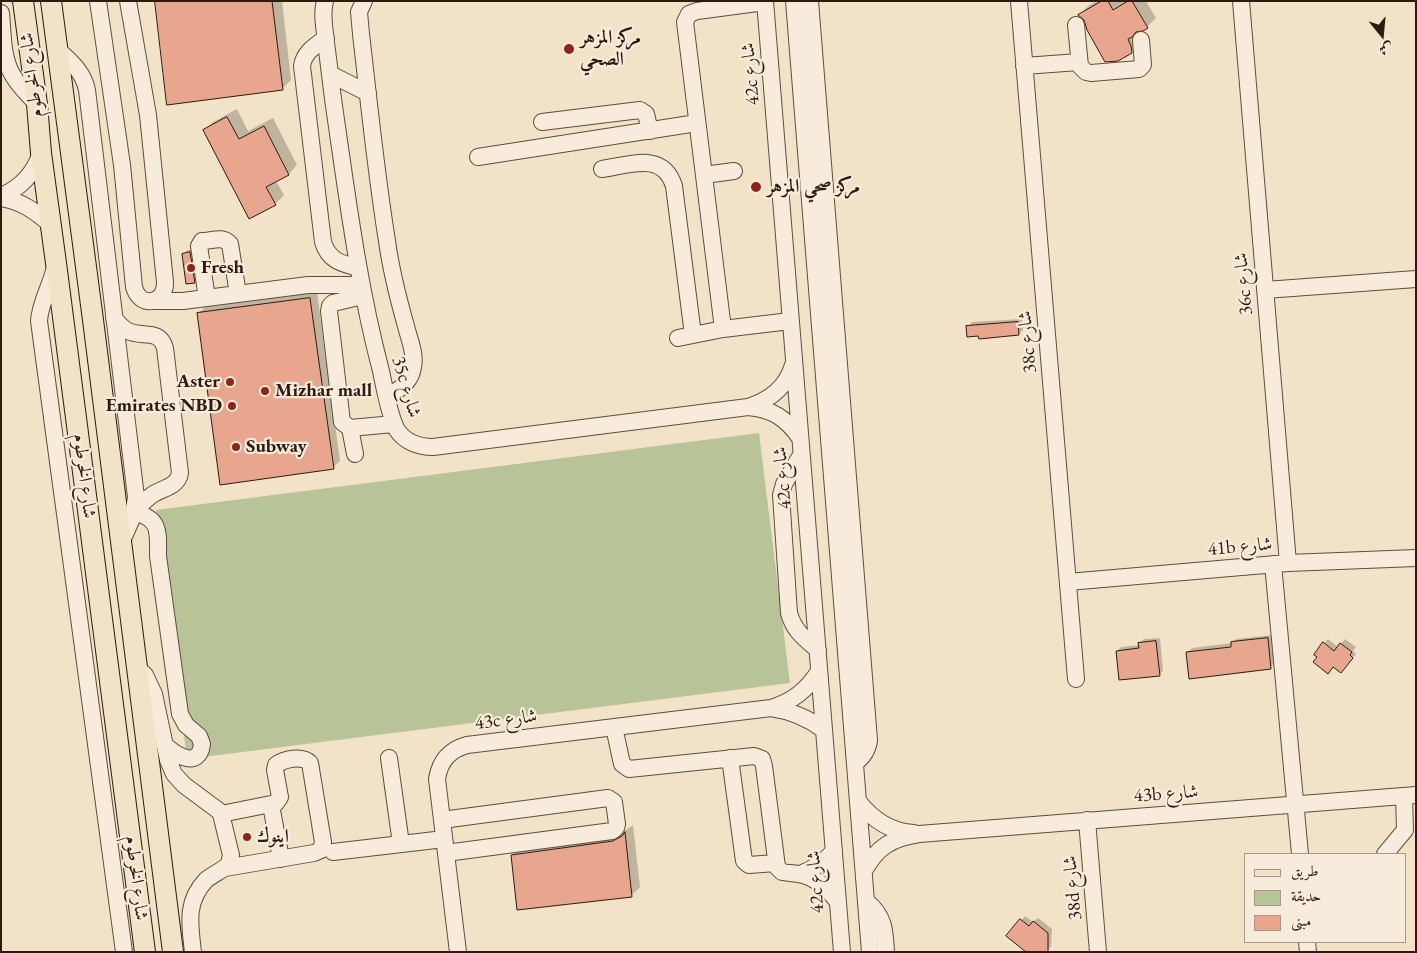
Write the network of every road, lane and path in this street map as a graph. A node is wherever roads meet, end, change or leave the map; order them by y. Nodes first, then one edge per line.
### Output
1 (23, 1) edge
2 (50, 1) edge
3 (98, 1) edge
4 (128, 1) edge
5 (325, 1) edge
6 (364, 1) edge
7 (794, 1) edge
8 (810, 1) edge
9 (1019, 1) edge
10 (1241, 1) edge
11 (765, 2) edge
12 (1, 13) edge
13 (1076, 25) dead end
14 (326, 38) junction
15 (1141, 40) dead end
16 (57, 49) junction
17 (1079, 62) junction
18 (1024, 66) junction
19 (330, 74) junction
20 (368, 93) junction
21 (37, 104) junction
22 (542, 122) dead end
23 (697, 123) junction
24 (650, 131) junction
25 (92, 136) junction
26 (41, 153) junction
27 (478, 157) dead end
28 (122, 165) junction
29 (602, 169) dead end
30 (734, 171) dead end
31 (704, 175) junction
32 (1, 197) edge
33 (50, 224) junction
34 (56, 263) junction
35 (358, 268) junction
36 (132, 270) junction
37 (1416, 279) edge
38 (112, 290) junction
39 (362, 290) junction
40 (1265, 290) junction
41 (238, 294) junction
42 (207, 298) junction
43 (150, 301) junction
44 (114, 318) junction
45 (790, 321) junction
46 (723, 329) junction
47 (794, 362) junction
48 (387, 396) junction
49 (748, 407) junction
50 (394, 424) junction
51 (350, 428) junction
52 (800, 438) junction
53 (355, 454) dead end
54 (801, 455) junction
55 (134, 512) junction
56 (121, 543) junction
57 (1416, 558) edge
58 (1280, 563) junction
59 (1068, 582) junction
60 (818, 650) junction
61 (136, 668) junction
62 (819, 670) junction
63 (1076, 678) dead end
64 (771, 708) junction
65 (614, 727) junction
66 (824, 730) junction
67 (166, 746) junction
68 (389, 758) dead end
69 (730, 758) junction
70 (855, 763) junction
71 (1410, 796) edge
72 (858, 801) junction
73 (271, 804) junction
74 (1296, 804) junction
75 (221, 814) junction
76 (442, 820) junction
77 (1088, 820) junction
78 (919, 834) junction
79 (401, 844) junction
80 (445, 846) junction
81 (834, 851) junction
82 (333, 852) dead end
83 (1300, 853) edge
84 (1386, 853) edge
85 (281, 859) junction
86 (776, 863) junction
87 (225, 868) junction
88 (864, 871) junction
89 (800, 874) junction
90 (866, 901) junction
91 (838, 902) junction
92 (124, 952) edge
93 (145, 952) edge
94 (172, 952) edge
95 (193, 952) edge
96 (458, 952) edge
97 (842, 952) edge
98 (870, 952) edge
99 (886, 952) edge
100 (1098, 952) edge

1 - 21 main road, شارع الخرطوم
2 - 16 main road, شارع الخرطوم
3 - 28 street
4 - 43 street
5 - 14 street, 35c شارع
6 - 20 street
7 - 70 street
8 - 70 street
9 - 18 street, 38c شارع
10 - 40 street, 36c شارع
11 - 23 street
11 - 45 street, 42c شارع
12 - 21 street
13 - 17 street
14 - 19 street, 35c شارع
14 - 35 street
15 - 17 street
16 - 25 street
16 - 56 main road, شارع الخرطوم
17 - 18 street
18 - 59 street, 38c شارع
19 - 20 street
19 - 35 street, 35c شارع
20 - 48 street
21 - 26 main road, شارع الخرطوم
22 - 24 street
23 - 24 street
23 - 31 street
24 - 27 street
25 - 28 street
25 - 38 street
26 - 32 street
26 - 33 main road, شارع الخرطوم
28 - 36 street
29 - 46 street
30 - 31 street
31 - 46 street
32 - 33 street
33 - 34 main road, شارع الخرطوم
34 - 92 street
34 - 93 main road, شارع الخرطوم
35 - 39 street, 35c شارع
36 - 38 street
36 - 43 street
37 - 40 street
38 - 44 street
39 - 41 street
39 - 48 street, 35c شارع
39 - 51 street
40 - 58 street, 36c شارع
41 - 42 street
41 - 42 street
42 - 43 street
44 - 55 street
44 - 55 street
45 - 46 street
45 - 47 street, 42c شارع
47 - 49 street, 35c شارع
47 - 52 street, 42c شارع
48 - 50 street, 35c شارع
49 - 50 street, 35c شارع
49 - 52 street, 35c شارع
50 - 51 street
51 - 53 street
52 - 54 street, 42c شارع
54 - 60 street, 42c شارع
54 - 60 street
55 - 56 street
55 - 67 street
56 - 61 main road, شارع الخرطوم
57 - 58 street, 41b شارع
58 - 59 street, 41b شارع
58 - 74 street, 36c شارع
59 - 63 street, 38c شارع
60 - 62 street, 42c شارع
61 - 67 street
61 - 94 main road, شارع الخرطوم
62 - 64 street, 43c شارع
62 - 66 street, 42c شارع
64 - 65 street, 43c شارع
64 - 66 street, 43c شارع
65 - 69 street
65 - 76 street, 43c شارع
66 - 81 street, 42c شارع
67 - 75 street
68 - 79 street
69 - 86 street
69 - 86 street
70 - 72 street
71 - 74 street, 43b شارع
71 - 84 street
72 - 78 street, 43b شارع
72 - 88 street
73 - 75 street
73 - 85 street
73 - 85 street
74 - 77 street, 43b شارع
74 - 83 street, 36c شارع
75 - 87 street
76 - 80 street, 43c شارع
76 - 80 street
77 - 78 street, 43b شارع
77 - 100 street, 38d شارع
78 - 88 street, 43b شارع
79 - 80 street
79 - 82 street
80 - 96 street, 43c شارع
81 - 89 street
81 - 91 street, 42c شارع
85 - 87 street
86 - 89 street
87 - 95 street
88 - 90 street
89 - 91 street
90 - 98 street
90 - 99 street
91 - 97 street, 42c شارع

